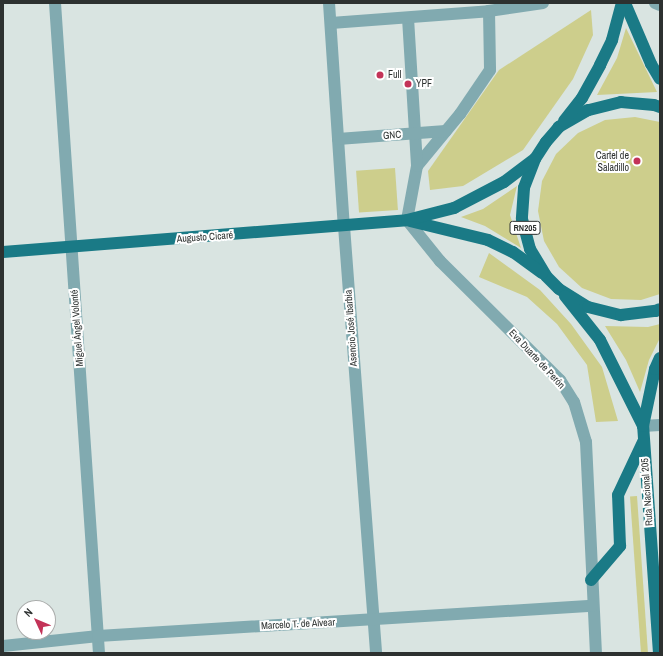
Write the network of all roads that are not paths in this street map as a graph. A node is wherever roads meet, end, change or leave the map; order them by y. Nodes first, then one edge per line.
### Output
1 (55, 3) edge
2 (329, 3) edge
3 (543, 3) edge
4 (622, 3) edge
5 (625, 3) edge
6 (655, 3) edge
7 (660, 5) edge
8 (489, 11) junction
9 (408, 18) junction
10 (331, 23) junction
11 (660, 79) edge
12 (660, 107) edge
13 (559, 127) junction
14 (446, 131) junction
15 (415, 134) junction
16 (338, 139) junction
17 (535, 159) junction
18 (417, 166) junction
19 (407, 220) junction
20 (344, 226) junction
21 (71, 248) junction
22 (3, 252) edge
23 (546, 276) junction
24 (559, 289) junction
25 (660, 309) edge
26 (660, 358) edge
27 (660, 425) edge
28 (643, 426) junction
29 (644, 441) junction
30 (591, 580) junction
31 (592, 606) junction
32 (373, 620) junction
33 (98, 636) junction
34 (3, 646) edge
35 (99, 653) edge
36 (376, 653) edge
37 (596, 653) edge
38 (659, 653) edge

1 - 21 street, Miguel Ángel Volonté
2 - 10 street, Asencio José Ibarbia
3 - 8 street
4 - 13 main road, Ruta Nacional 205 / RN205
5 - 11 main road
6 - 7 street
8 - 9 street
8 - 14 street
9 - 10 street
9 - 15 street
10 - 16 street, Asencio José Ibarbia
12 - 13 main road, Ruta Nacional 205 / RN205
13 - 17 main road, Ruta Nacional 205 / RN205
14 - 15 street, GNC
14 - 18 street
15 - 16 street, GNC
15 - 18 street
16 - 20 street, Asencio José Ibarbia
17 - 19 main road
17 - 23 main road, Ruta Nacional 205 / RN205
18 - 19 street
19 - 20 main road, Augusto Cicaré
19 - 23 main road
19 - 30 street, Eva Duarte de Perón
20 - 21 main road, Augusto Cicaré
20 - 32 street, Asencio José Ibarbia
21 - 22 main road, Augusto Cicaré
21 - 33 street, Miguel Ángel Volonté
23 - 24 main road, Ruta Nacional 205 / RN205
24 - 25 main road, Ruta Nacional 205 / RN205
24 - 28 main road, Ruta Nacional 205 / RN205
26 - 28 main road, Ruta Nacional 205 / RN205
27 - 28 street
28 - 29 main road, Ruta Nacional 205 / RN205
29 - 30 main road
29 - 38 main road, Ruta Nacional 205 / RN205
30 - 31 street, Eva Duarte de Perón
31 - 32 street, Marcelo T. de Alvear
31 - 37 street, Eva Duarte de Perón
32 - 33 street, Marcelo T. de Alvear
32 - 36 street, Asencio José Ibarbia
33 - 34 street, Marcelo T. de Alvear
33 - 35 street, Miguel Ángel Volonté

